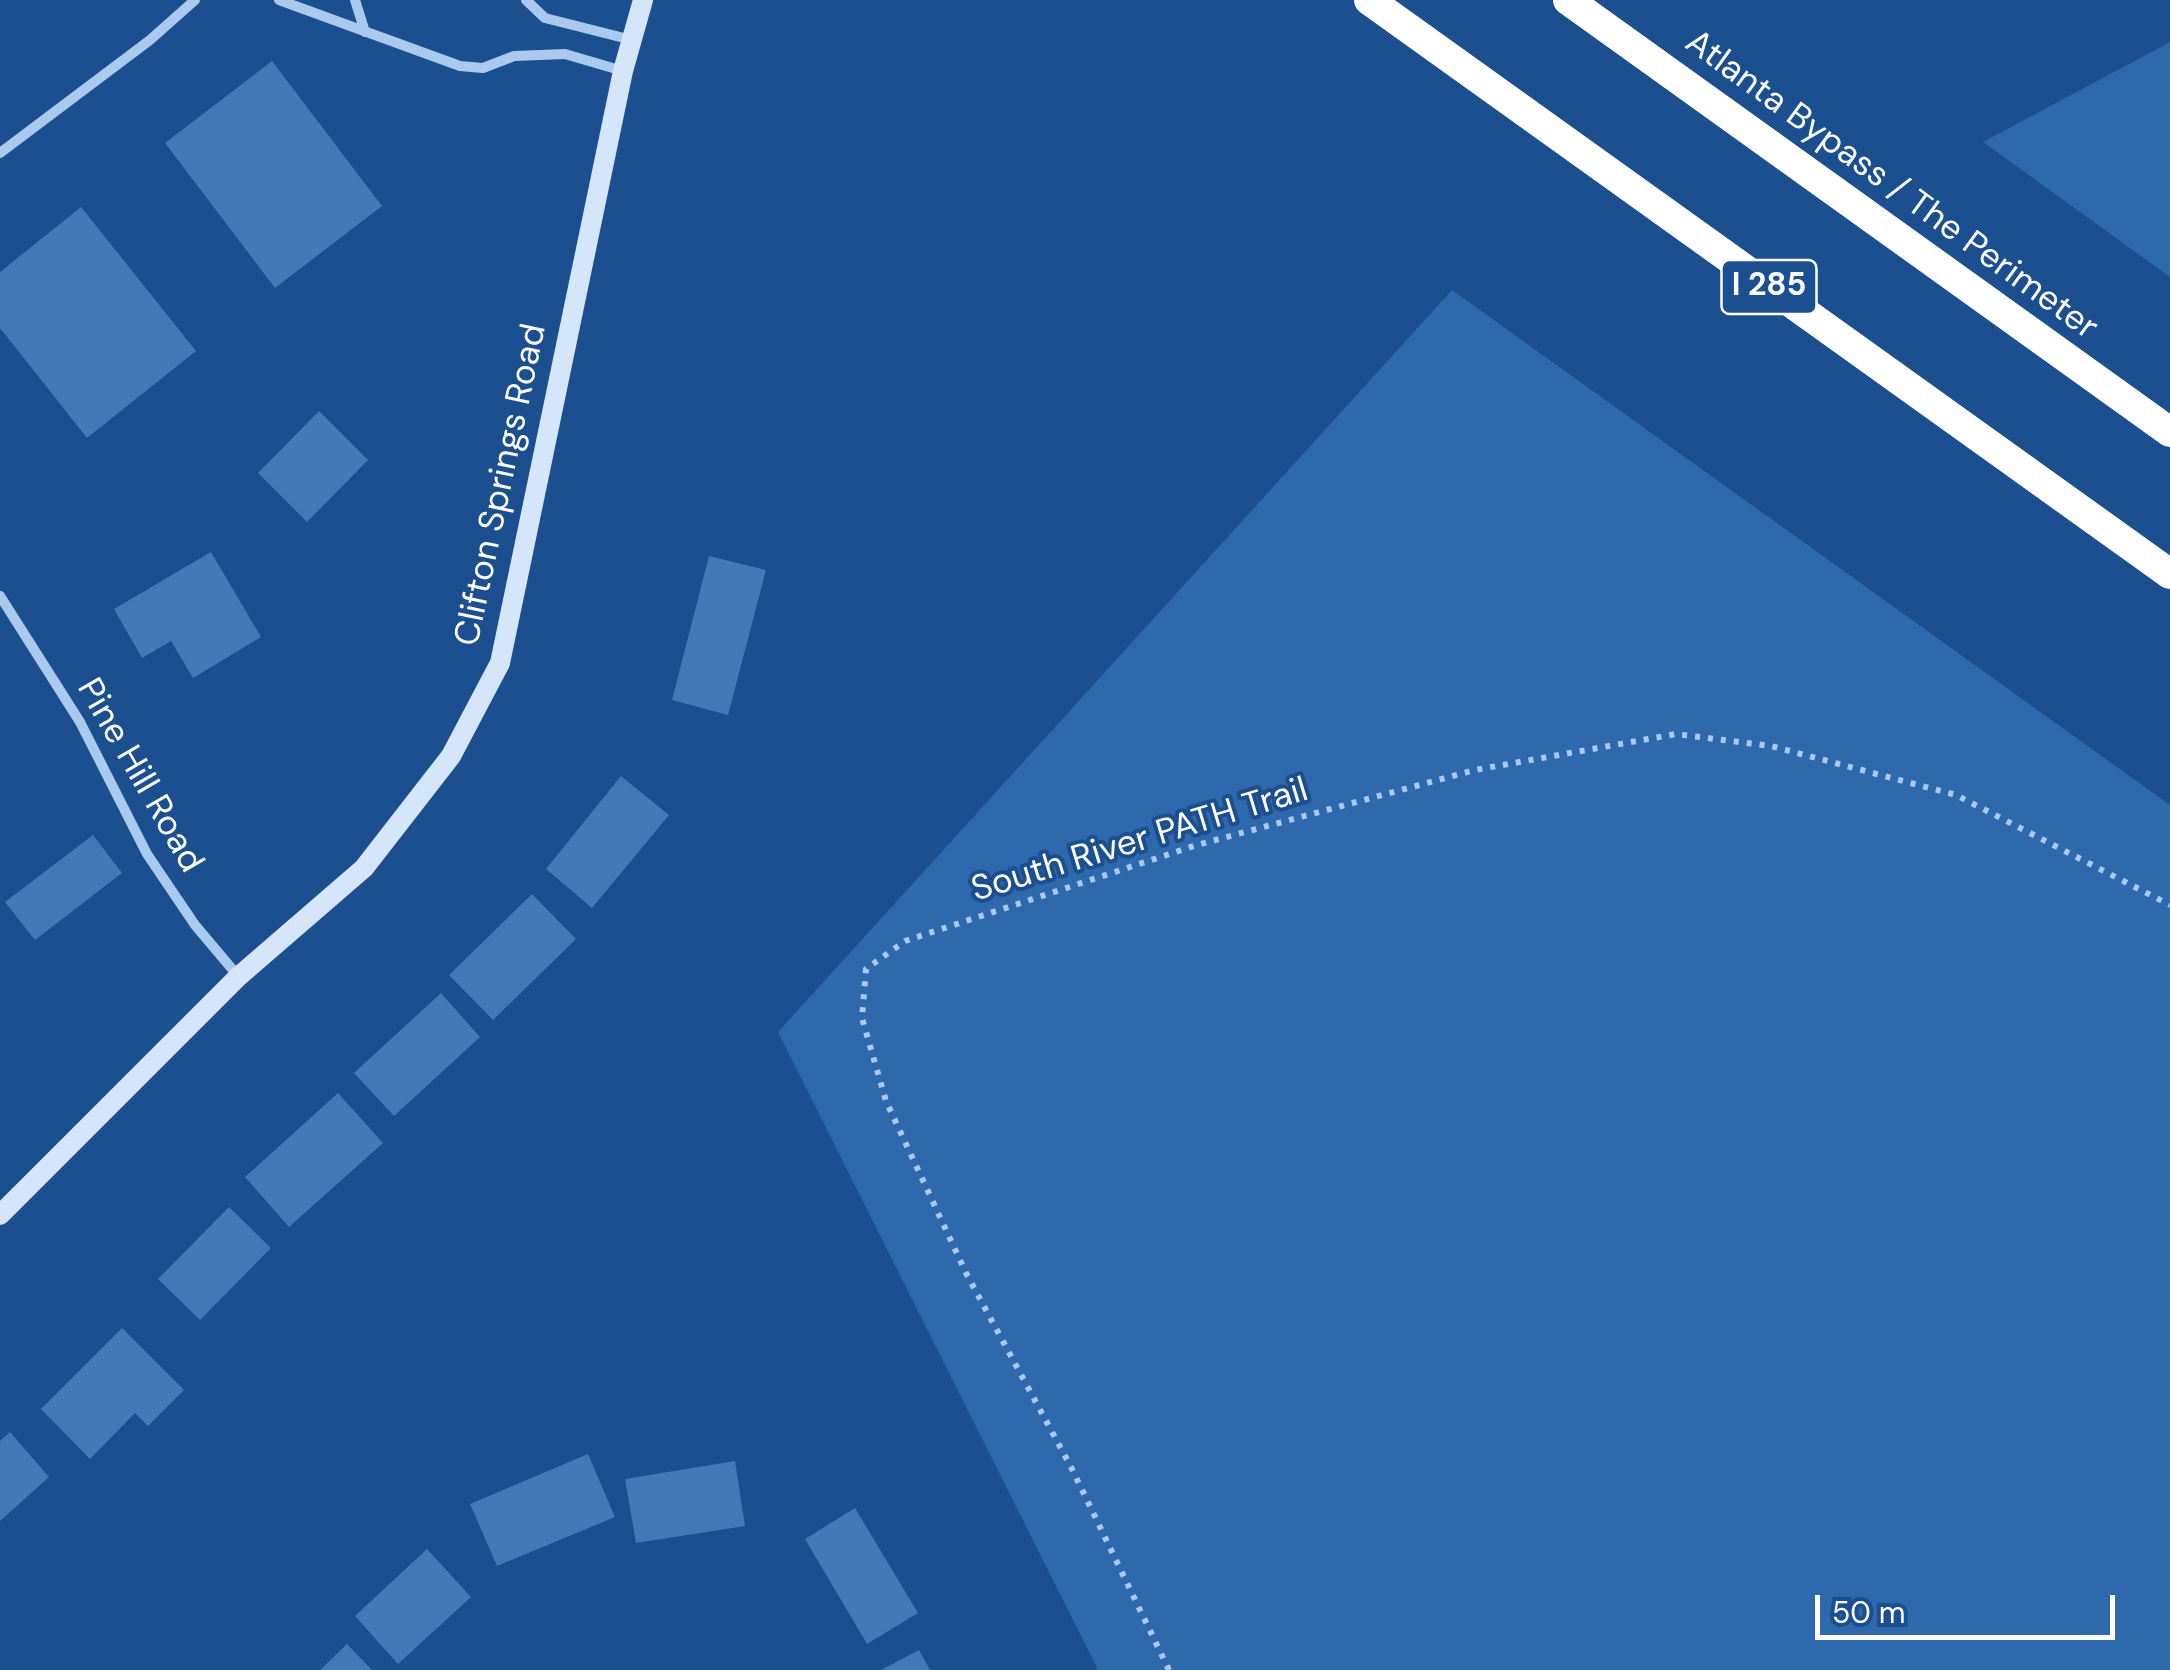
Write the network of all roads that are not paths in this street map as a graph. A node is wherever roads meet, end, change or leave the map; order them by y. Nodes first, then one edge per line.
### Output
1 (194, 0) edge
2 (279, 0) edge
3 (355, 0) edge
4 (526, 0) edge
5 (643, 0) edge
6 (1369, 0) edge
7 (1568, 0) edge
8 (365, 33) junction
9 (632, 40) junction
10 (623, 72) junction
11 (0, 153) edge
12 (2170, 432) edge
13 (2170, 574) edge
14 (0, 596) edge
15 (238, 977) junction
16 (0, 1215) edge

1 - 11 street
2 - 8 street
3 - 8 street
4 - 9 street
5 - 9 street, Clifton Springs Road
6 - 13 highway, I 285
7 - 12 highway, Atlanta Bypass / The Perimeter
8 - 10 street
9 - 10 street, Clifton Springs Road
10 - 15 street, Clifton Springs Road
14 - 15 street, Pine Hill Road
15 - 16 street, Clifton Springs Road

